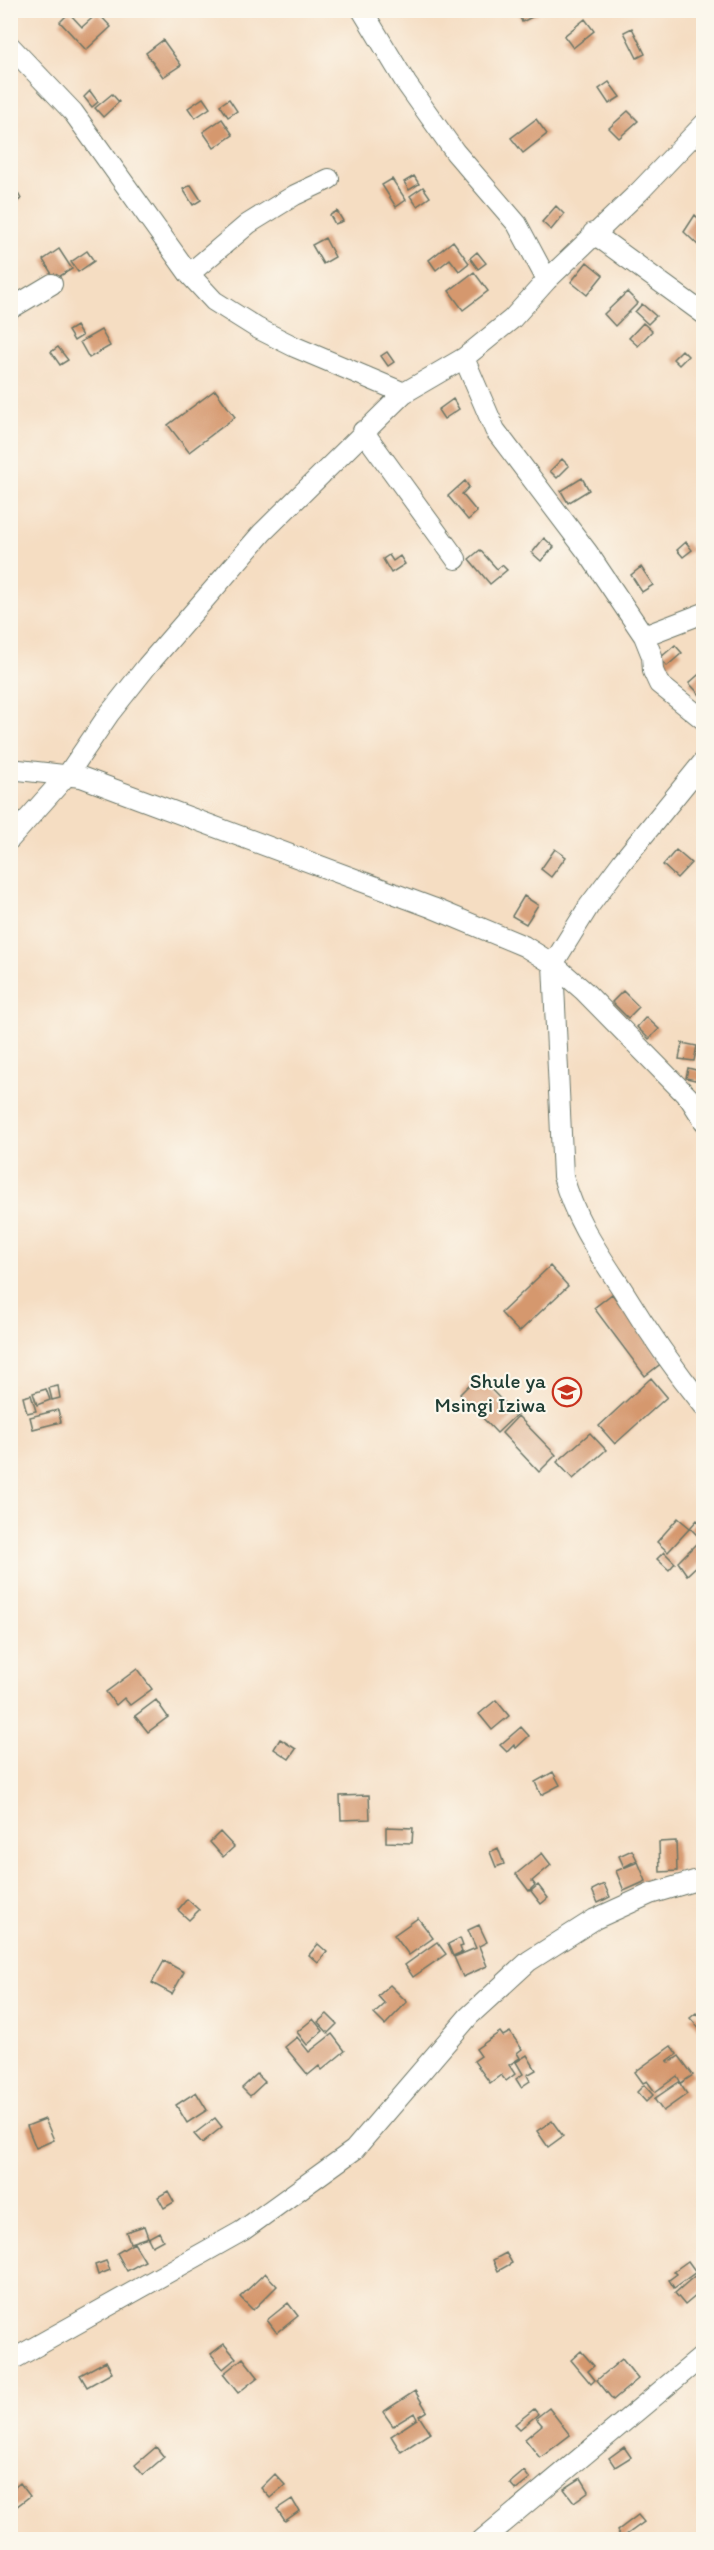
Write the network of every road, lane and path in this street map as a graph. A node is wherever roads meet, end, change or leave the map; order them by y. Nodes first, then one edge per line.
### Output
1 (362, 10) edge
2 (10, 46) edge
3 (701, 133) edge
4 (329, 179) dead end
5 (593, 233) junction
6 (189, 274) junction
7 (547, 280) junction
8 (52, 284) dead end
9 (10, 309) edge
10 (704, 314) edge
11 (464, 358) junction
12 (404, 393) junction
13 (363, 431) junction
14 (456, 559) dead end
15 (704, 613) edge
16 (644, 636) junction
17 (704, 720) edge
18 (704, 761) edge
19 (10, 769) edge
20 (68, 774) junction
21 (10, 839) edge
22 (553, 964) junction
23 (697, 1099) edge
24 (704, 1121) edge
25 (704, 1406) edge
26 (704, 1878) edge
27 (704, 2355) edge
28 (10, 2361) edge
29 (482, 2540) edge

1 - 7 street
2 - 6 street
3 - 5 street
4 - 6 street
5 - 7 street
5 - 10 street
6 - 12 street
7 - 11 street
8 - 9 street
11 - 12 street
11 - 16 street
12 - 13 street
13 - 14 street
13 - 20 street
15 - 16 street
16 - 17 street
18 - 22 street
19 - 20 street
20 - 21 street
20 - 22 street
22 - 23 street
22 - 25 street
23 - 24 street
26 - 28 street
27 - 29 street

